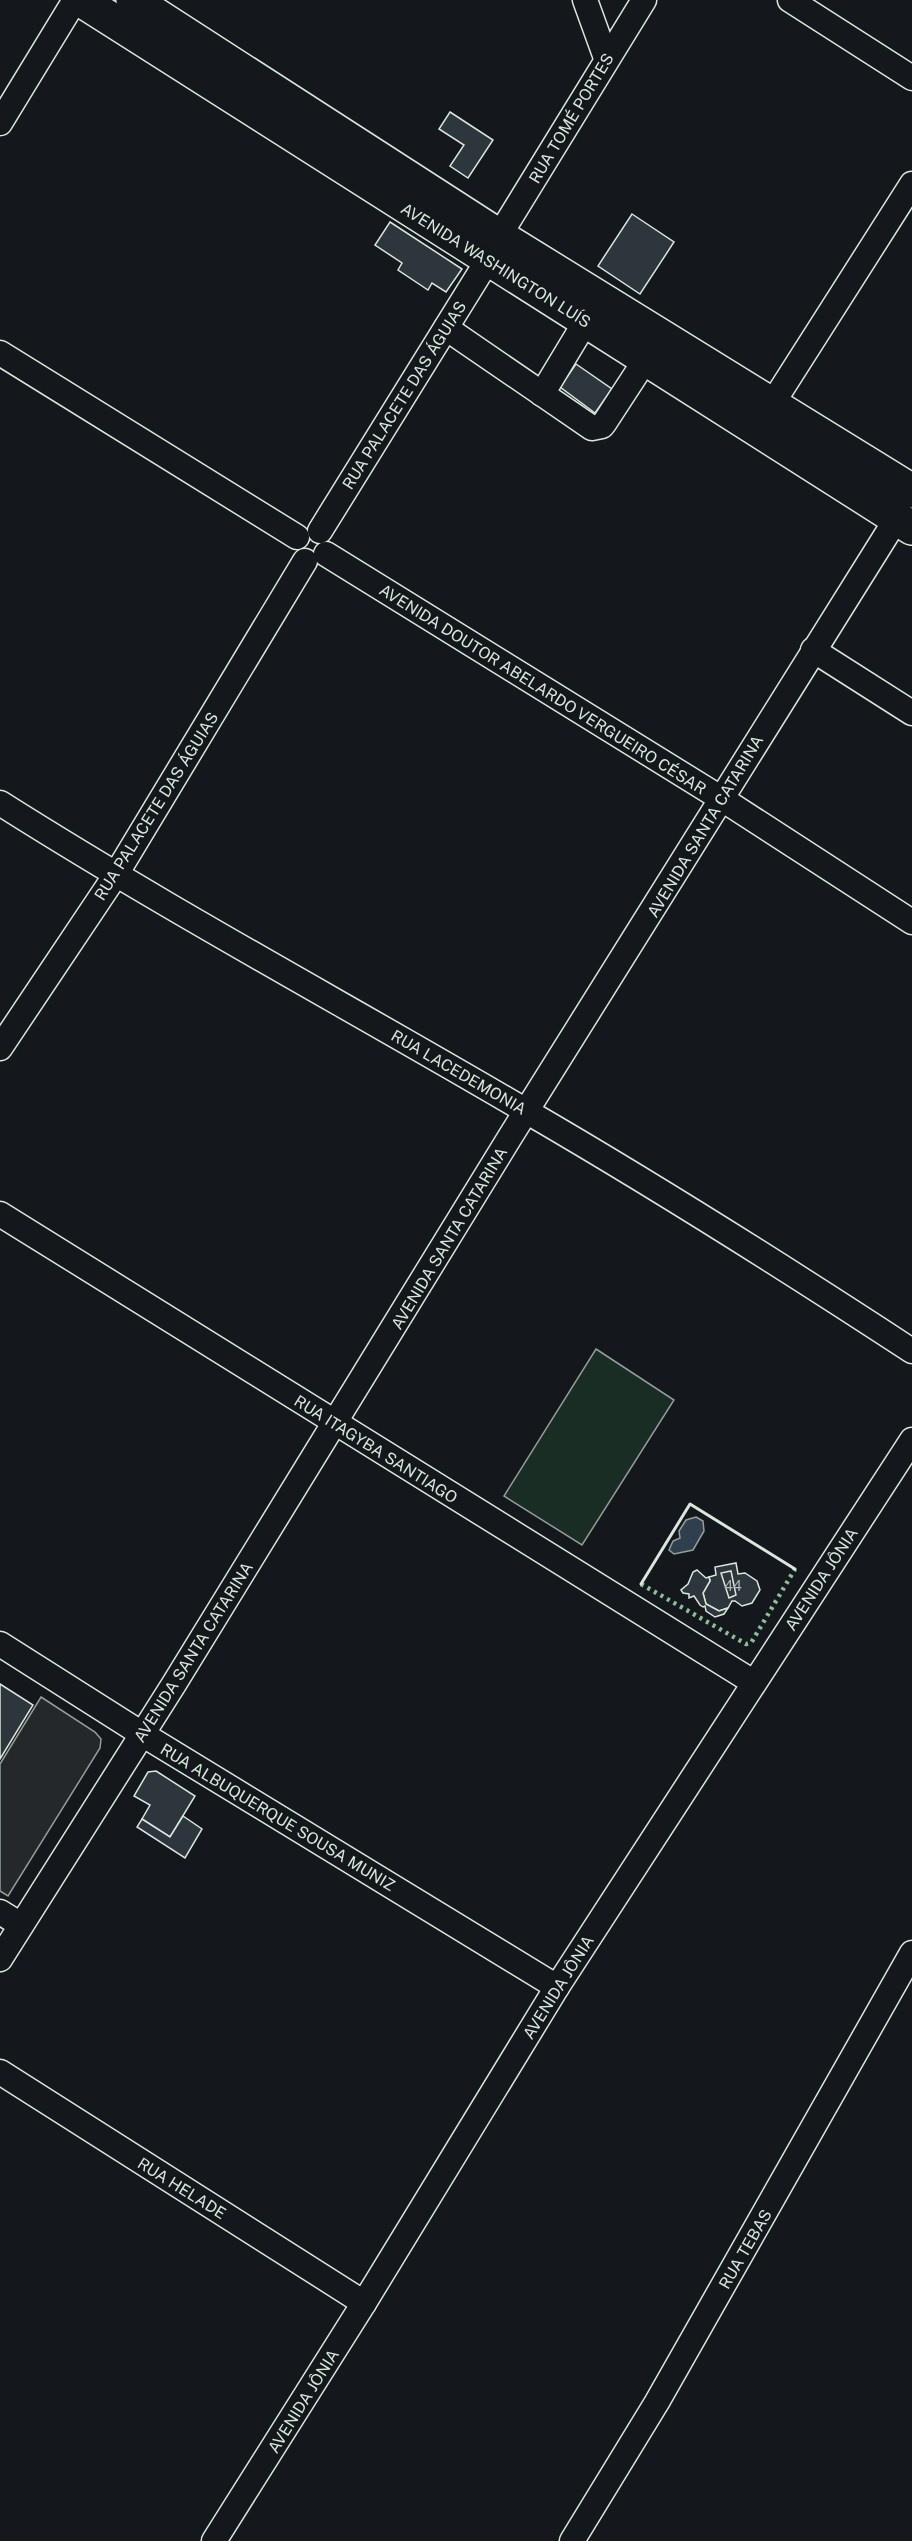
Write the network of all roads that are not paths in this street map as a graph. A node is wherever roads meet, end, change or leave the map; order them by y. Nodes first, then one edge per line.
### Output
1 (75, 0) edge
2 (81, 0) edge
3 (133, 0) edge
4 (585, 0) edge
5 (644, 0) edge
6 (790, 0) edge
7 (606, 58) junction
8 (912, 78) edge
9 (0, 123) edge
10 (912, 184) edge
11 (494, 248) junction
12 (586, 321) junction
13 (446, 328) junction
14 (0, 353) edge
15 (646, 359) junction
16 (542, 394) junction
17 (772, 404) junction
18 (907, 512) edge
19 (308, 534) junction
20 (315, 557) junction
21 (813, 650) junction
22 (912, 713) edge
23 (722, 800) junction
24 (0, 803) edge
25 (115, 876) junction
26 (912, 922) edge
27 (0, 1048) edge
28 (527, 1111) junction
29 (0, 1214) edge
30 (912, 1350) edge
31 (336, 1424) junction
32 (912, 1440) edge
33 (0, 1644) edge
34 (753, 1682) junction
35 (142, 1734) junction
36 (0, 1912) edge
37 (21, 1925) junction
38 (912, 1953) edge
39 (0, 1959) edge
40 (557, 1987) junction
41 (0, 2072) edge
42 (364, 2303) junction
43 (214, 2541) edge
44 (572, 2541) edge

1 - 9 street
2 - 11 highway, AVENIDA WASHINGTON LUÍS
3 - 11 highway, AVENIDA WASHINGTON LUÍS
4 - 7 street
5 - 7 street, RUA TOMÉ PORTES
6 - 8 street
7 - 11 street, RUA TOMÉ PORTES
10 - 17 street
11 - 12 highway, AVENIDA WASHINGTON LUÍS
11 - 13 street, RUA PALACETE DAS ÁGUIAS
11 - 17 highway, AVENIDA WASHINGTON LUÍS
12 - 15 highway, AVENIDA WASHINGTON LUÍS
12 - 16 street
13 - 16 street
13 - 19 street, RUA PALACETE DAS ÁGUIAS
14 - 19 street
15 - 16 street
15 - 18 highway, AVENIDA WASHINGTON LUÍS
17 - 18 highway, AVENIDA WASHINGTON LUÍS
18 - 21 street, AVENIDA SANTA CATARINA
19 - 20 street
20 - 23 street, AVENIDA DOUTOR ABELARDO VERGUEIRO CÉSAR
20 - 25 street, RUA PALACETE DAS ÁGUIAS
21 - 22 street
21 - 23 street, AVENIDA SANTA CATARINA
23 - 26 street, AVENIDA DOUTOR ABELARDO VERGUEIRO CÉSAR
23 - 28 street, AVENIDA SANTA CATARINA
24 - 25 street, RUA LACEDEMONIA
25 - 27 street, RUA PALACETE DAS ÁGUIAS
25 - 28 street, RUA LACEDEMONIA
28 - 30 street, RUA LACEDEMONIA
28 - 31 street, AVENIDA SANTA CATARINA
29 - 31 street, RUA ITAGYBA SANTIAGO
31 - 34 street, RUA ITAGYBA SANTIAGO
31 - 35 street, AVENIDA SANTA CATARINA
32 - 34 street, AVENIDA JÔNIA
33 - 35 street, RUA ALBUQUERQUE SOUSA MUNIZ
34 - 40 street, AVENIDA JÔNIA
35 - 37 street, AVENIDA SANTA CATARINA
35 - 40 street, RUA ALBUQUERQUE SOUSA MUNIZ
36 - 37 street
37 - 39 street, AVENIDA SANTA CATARINA
38 - 44 street, RUA TEBAS
40 - 42 street, AVENIDA JÔNIA
41 - 42 street, RUA HELADE
42 - 43 street, AVENIDA JÔNIA

